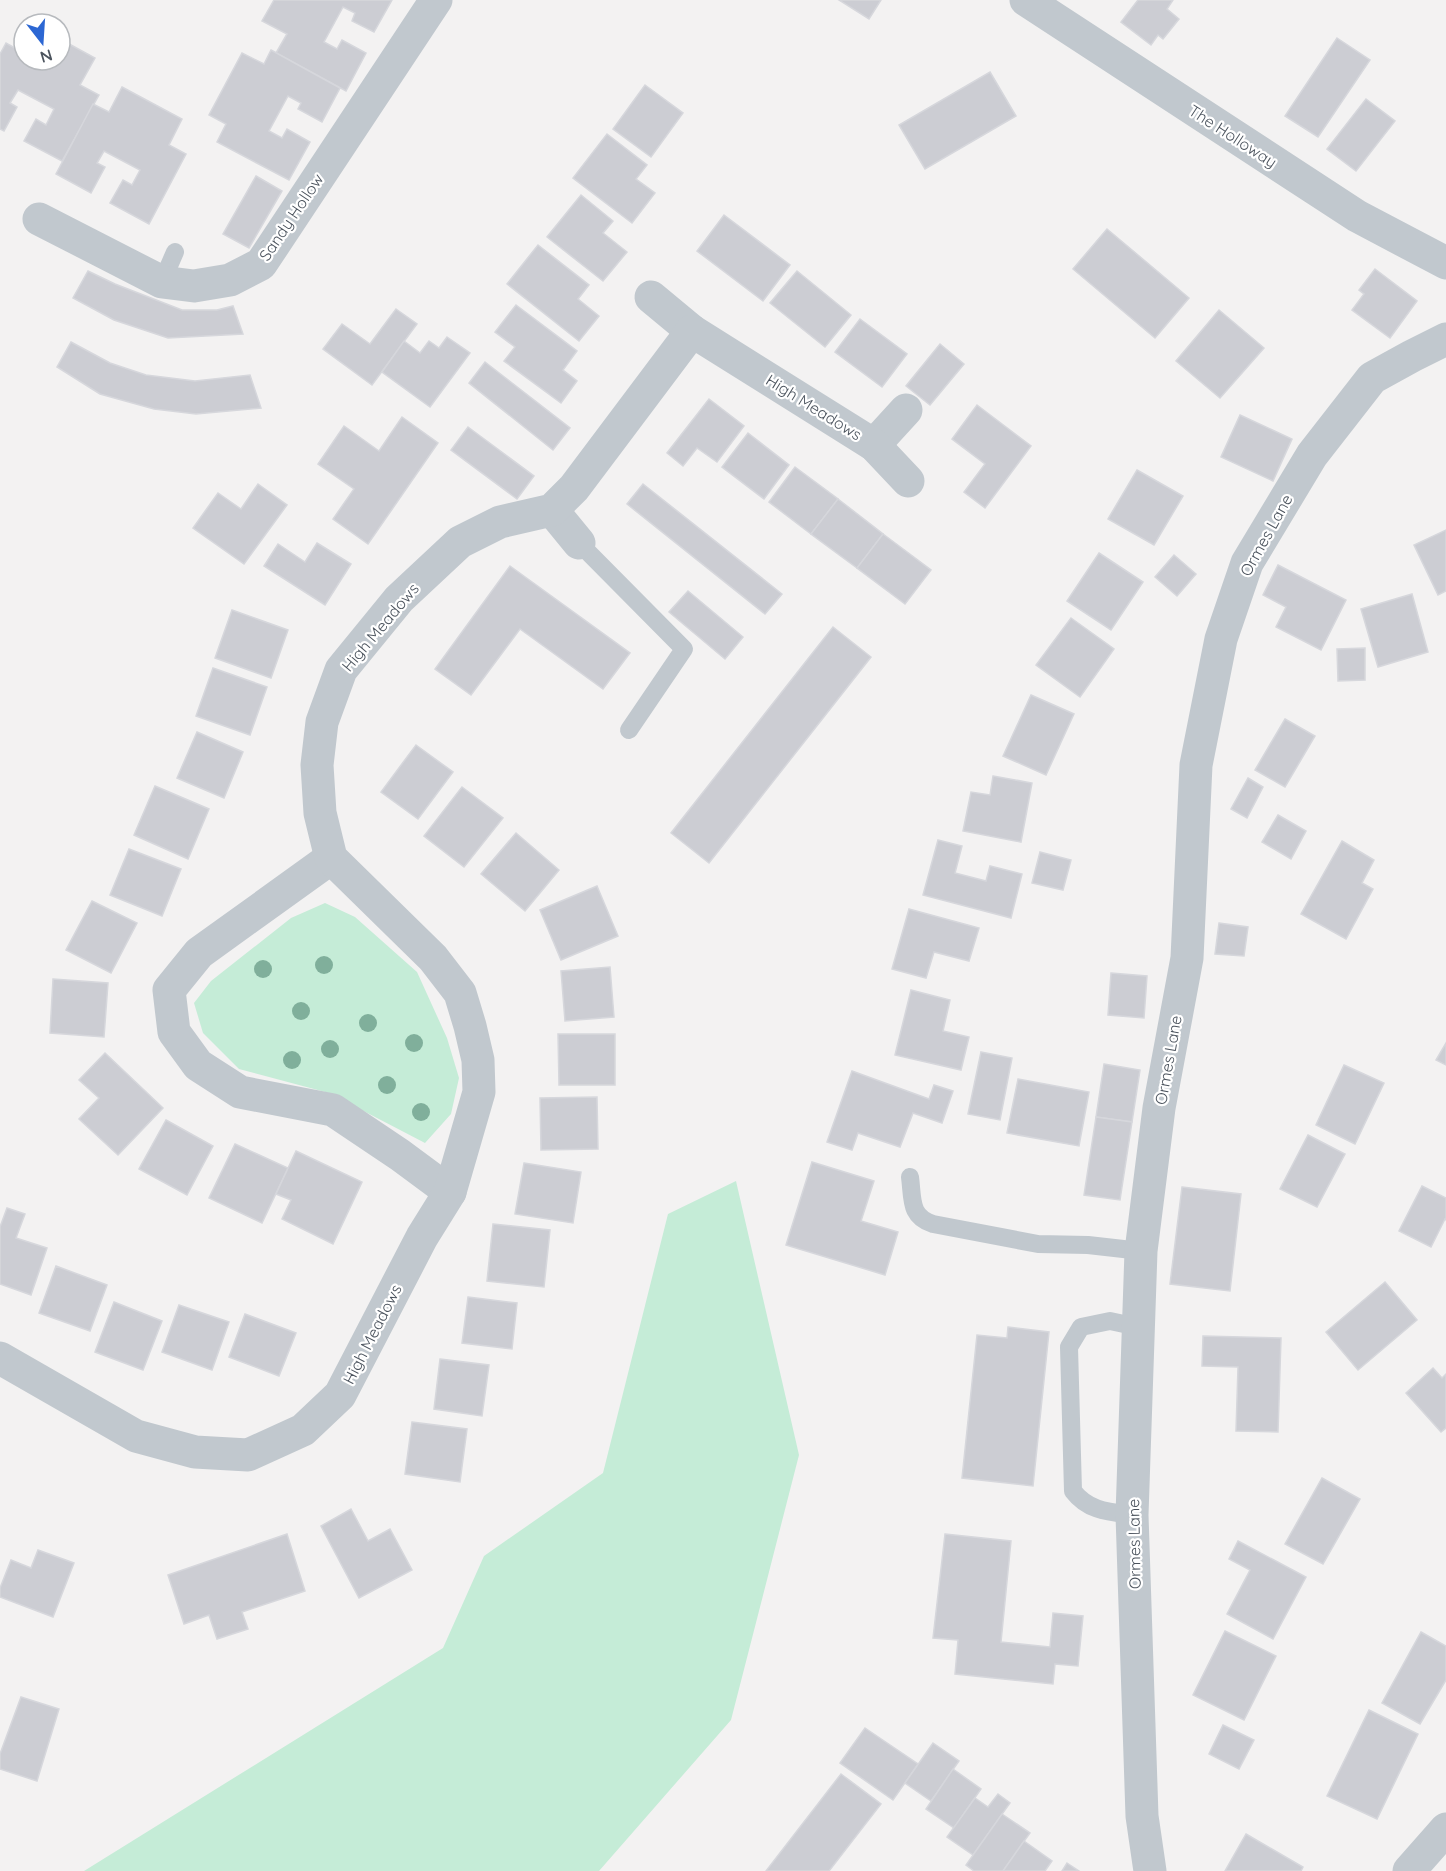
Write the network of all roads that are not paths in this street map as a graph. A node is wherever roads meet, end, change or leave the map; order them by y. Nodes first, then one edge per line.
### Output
1 (436, 0) edge
2 (1026, 0) edge
3 (39, 219) dead end
4 (174, 252) dead end
5 (1446, 263) edge
6 (162, 282) junction
7 (651, 297) dead end
8 (692, 331) junction
9 (1446, 339) edge
10 (906, 410) dead end
11 (874, 445) junction
12 (908, 481) dead end
13 (552, 510) junction
14 (579, 543) joint
15 (629, 730) dead end
16 (331, 858) junction
17 (910, 1177) dead end
18 (450, 1192) junction
19 (1141, 1251) junction
20 (1138, 1327) junction
21 (0, 1358) edge
22 (1132, 1515) junction
23 (1446, 1829) edge
24 (1150, 1871) edge
25 (1409, 1871) edge

1 - 6 street, Sandy Hollow
2 - 5 street, The Holloway
3 - 6 street, Sandy Hollow
4 - 6 lane
7 - 8 street, High Meadows
8 - 11 street, High Meadows
8 - 13 street
9 - 19 street, Ormes Lane
10 - 11 street, High Meadows
11 - 12 street, High Meadows
13 - 14 street
13 - 16 street, High Meadows
14 - 15 lane
16 - 18 street, High Meadows
16 - 18 street
17 - 19 lane
18 - 21 street, High Meadows
19 - 20 street, Ormes Lane
20 - 22 street, Ormes Lane
20 - 22 lane
22 - 24 street, Ormes Lane
23 - 25 street

